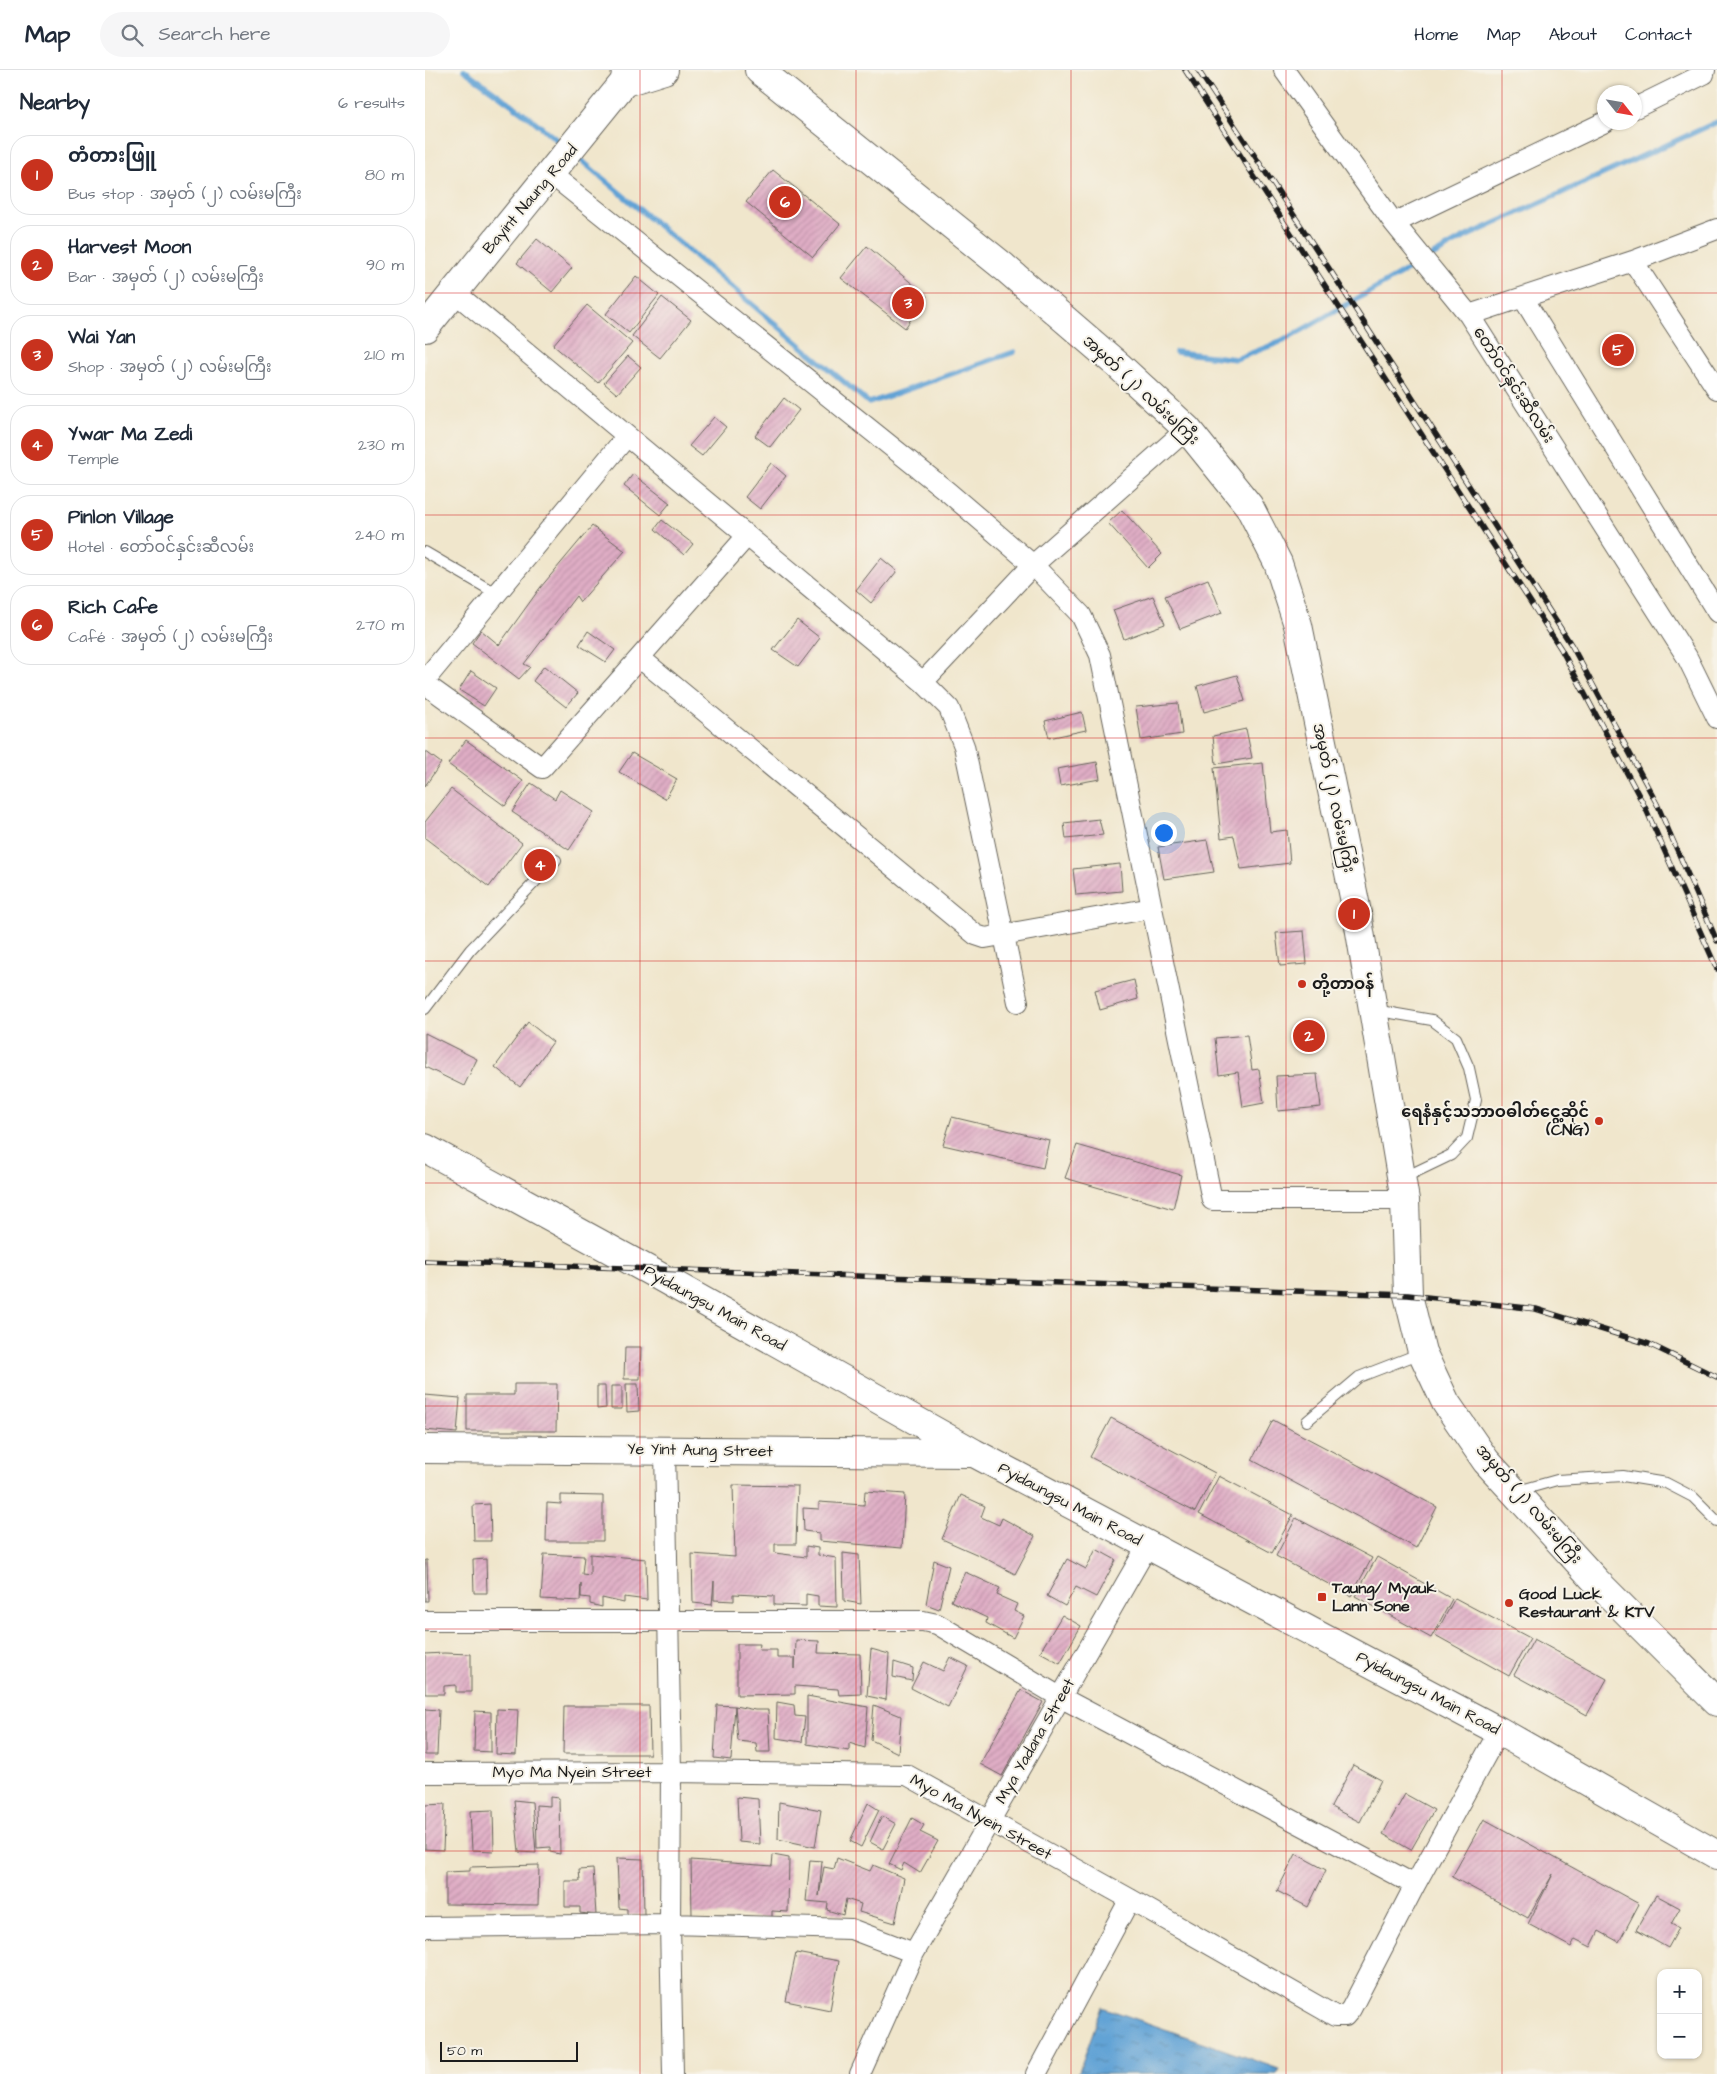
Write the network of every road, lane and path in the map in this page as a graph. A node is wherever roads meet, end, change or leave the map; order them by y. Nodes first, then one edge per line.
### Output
1 (664, 70) edge
2 (759, 70) edge
3 (1284, 70) edge
4 (1705, 70) edge
5 (628, 74) edge
6 (1642, 105) edge
7 (1597, 126) edge
8 (551, 174) junction
9 (1394, 223) junction
10 (1717, 229) edge
11 (1633, 261) junction
12 (453, 291) junction
13 (1523, 298) junction
14 (1469, 315) junction
15 (425, 327) edge
16 (1717, 389) edge
17 (1187, 429) junction
18 (627, 436) junction
19 (747, 536) junction
20 (425, 552) edge
21 (1033, 565) junction
22 (497, 594) junction
23 (1717, 612) edge
24 (641, 658) junction
25 (425, 680) edge
26 (923, 682) junction
27 (425, 684) edge
28 (1717, 718) edge
29 (556, 860) dead end
30 (1152, 908) junction
31 (1004, 934) junction
32 (1018, 1002) dead end
33 (425, 1009) edge
34 (1373, 1010) junction
35 (425, 1148) edge
36 (1402, 1190) junction
37 (1422, 1352) junction
38 (1307, 1421) dead end
39 (425, 1449) edge
40 (665, 1450) junction
41 (975, 1454) junction
42 (1515, 1492) junction
43 (1717, 1521) edge
44 (1149, 1545) junction
45 (668, 1620) junction
46 (425, 1621) edge
47 (1060, 1697) junction
48 (1717, 1702) edge
49 (1499, 1731) junction
50 (671, 1772) junction
51 (425, 1773) edge
52 (989, 1821) junction
53 (1717, 1855) edge
54 (1415, 1885) junction
55 (1130, 1899) junction
56 (670, 1924) junction
57 (425, 1927) edge
58 (914, 1953) junction
59 (673, 2074) edge
60 (861, 2074) edge
61 (1036, 2074) edge

1 - 5 main road
2 - 17 main road, အမှတ် (၂) လမ်းမကြီး
3 - 9 street, တော်ဝင်နှင်းဆီလမ်း
4 - 6 street
5 - 8 main road, Bayint Naung Road
7 - 9 street
8 - 12 main road, Bayint Naung Road
8 - 21 street
9 - 14 street, တော်ဝင်နှင်းဆီလမ်း
10 - 11 street
11 - 13 street
11 - 16 street
12 - 15 main road, Bayint Naung Road
12 - 18 street
13 - 14 street
13 - 23 street
14 - 28 street, တော်ဝင်နှင်းဆီလမ်း
17 - 21 street
17 - 34 main road, အမှတ် (၂) လမ်းမကြီး
18 - 19 street
18 - 22 street
19 - 24 street
19 - 26 street
20 - 22 lane
21 - 26 street
21 - 30 street
22 - 25 street
24 - 27 street
24 - 31 street
26 - 31 street
29 - 33 lane
30 - 31 street
30 - 36 street
31 - 32 street
34 - 36 main road, အမှတ် (၂) လမ်းမကြီး
34 - 36 lane
35 - 41 main road, Pyidaungsu Main Road
36 - 37 main road, အမှတ် (၂) လမ်းမကြီး
37 - 38 lane
37 - 42 main road, အမှတ် (၂) လမ်းမကြီး
39 - 40 main road, Ye Yint Aung Street
40 - 41 main road, Ye Yint Aung Street
40 - 45 street
41 - 44 main road, Pyidaungsu Main Road
42 - 43 lane
42 - 48 main road, အမှတ် (၂) လမ်းမကြီး
44 - 47 street, Mya Yadana Street
44 - 49 main road, Pyidaungsu Main Road
45 - 46 street
45 - 47 street
45 - 50 street
47 - 52 street, Mya Yadana Street
47 - 54 street
49 - 53 main road, Pyidaungsu Main Road
49 - 54 street
50 - 51 street, Myo Ma Nyein Street
50 - 52 street, Myo Ma Nyein Street
50 - 56 street
52 - 55 street, Myo Ma Nyein Street
52 - 58 street, Mya Yadana Street
54 - 55 street, Myo Ma Nyein Street
55 - 61 street
56 - 57 street
56 - 58 street
56 - 59 street
58 - 60 street, Mya Yadana Street

